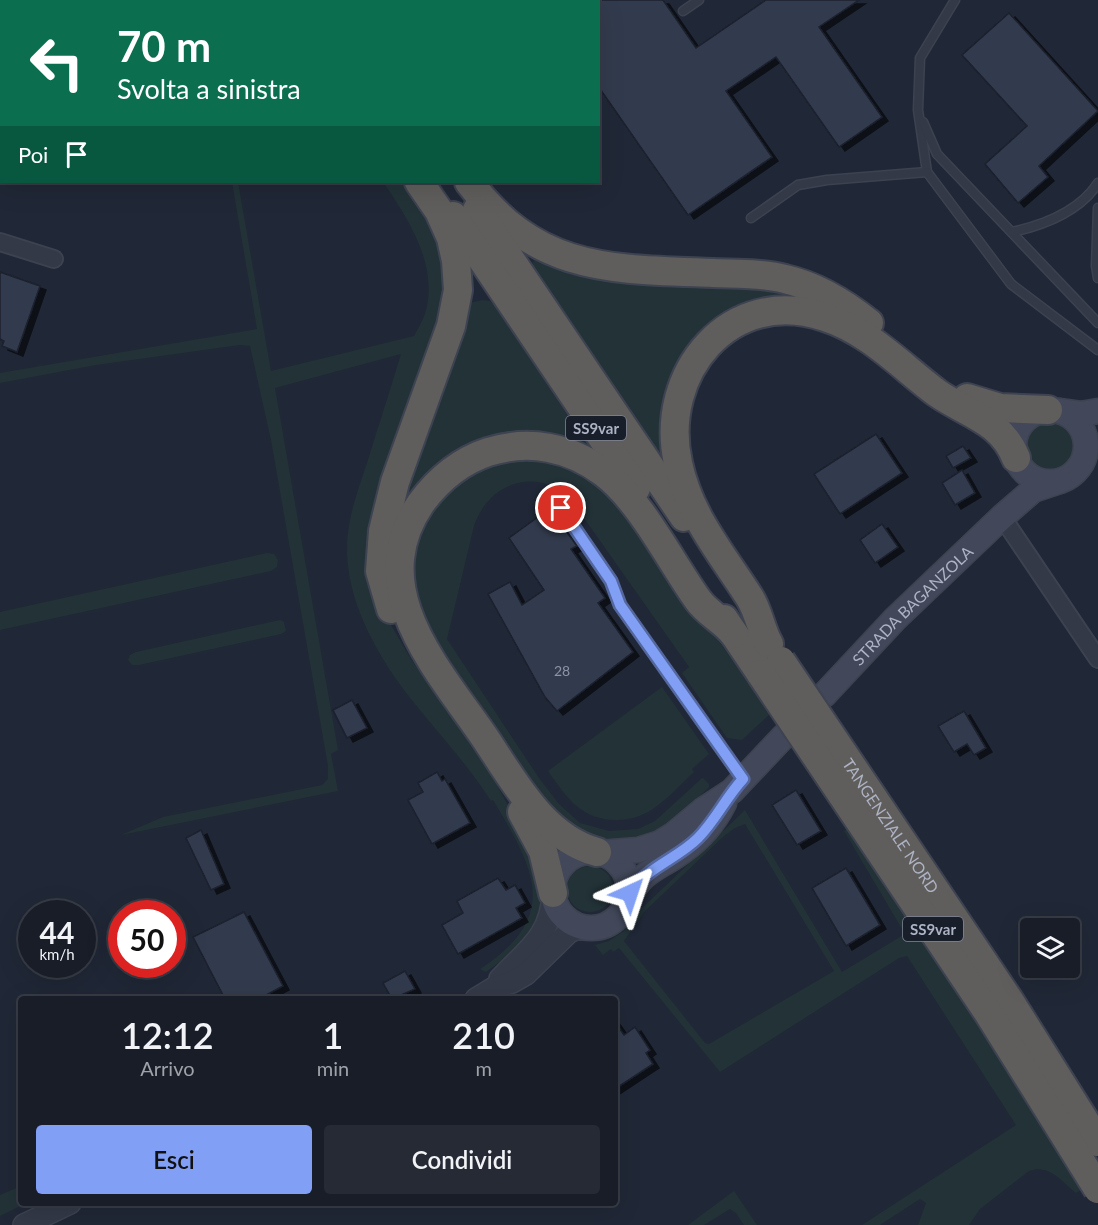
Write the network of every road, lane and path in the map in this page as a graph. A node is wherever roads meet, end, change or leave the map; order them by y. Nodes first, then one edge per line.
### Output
1 (699, 0) edge
2 (956, 0) edge
3 (683, 11) dead end
4 (918, 110) junction
5 (927, 172) junction
6 (420, 183) edge
7 (431, 183) edge
8 (459, 183) edge
9 (470, 183) edge
10 (1098, 183) edge
11 (1098, 208) edge
12 (751, 218) dead end
13 (1012, 232) junction
14 (0, 242) edge
15 (54, 259) dead end
16 (1098, 278) edge
17 (1098, 323) edge
18 (1098, 350) edge
19 (1053, 411) junction
20 (1098, 411) edge
21 (1098, 449) edge
22 (1016, 458) junction
23 (1067, 477) junction
24 (561, 508) dead end
25 (1002, 517) junction
26 (734, 634) junction
27 (1098, 659) edge
28 (771, 660) junction
29 (824, 695) dead end
30 (784, 736) dead end
31 (737, 785) junction
32 (597, 852) junction
33 (553, 893) junction
34 (628, 899) junction
35 (591, 928) junction
36 (483, 994) edge
37 (1098, 1142) edge
38 (1098, 1189) edge
39 (64, 1206) edge
40 (24, 1225) edge

1 - 3 lane
2 - 4 lane
4 - 5 lane
4 - 13 lane
5 - 12 lane
5 - 18 lane
6 - 33 highway
7 - 26 highway, SS9var
8 - 28 highway, SS9var
9 - 19 highway
10 - 13 lane
11 - 16 lane
13 - 17 lane
14 - 15 street
19 - 20 main road
19 - 22 main road, STRADA BAGANZOLA
19 - 23 main road
21 - 23 main road, STRADA BAGANZOLA
22 - 23 main road
22 - 25 main road, STRADA BAGANZOLA
22 - 28 highway
23 - 25 main road, STRADA BAGANZOLA
24 - 31 lane
25 - 27 street
25 - 29 main road, STRADA BAGANZOLA
26 - 28 highway, SS9var
26 - 32 highway
28 - 37 highway, TANGENZIALE NORD / SS9var, bridge
28 - 38 highway, SS9var, bridge
30 - 31 main road
31 - 32 main road
31 - 34 main road
32 - 33 main road
32 - 34 main road
33 - 35 main road
33 - 36 street
34 - 35 main road
35 - 36 street
39 - 40 street

